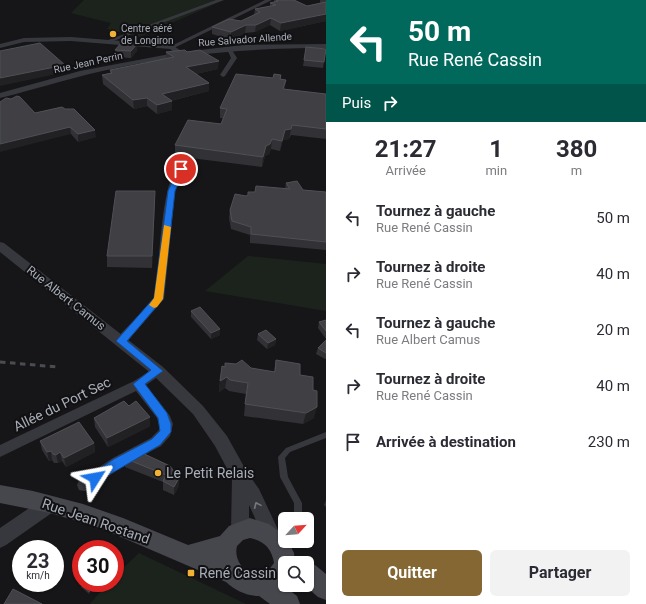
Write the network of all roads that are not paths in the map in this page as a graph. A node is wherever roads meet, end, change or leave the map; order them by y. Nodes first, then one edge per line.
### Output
1 (221, 0) edge
2 (269, 0) edge
3 (106, 42) junction
4 (0, 46) edge
5 (326, 46) edge
6 (172, 47) junction
7 (228, 48) junction
8 (181, 54) junction
9 (223, 75) dead end
10 (0, 96) edge
11 (181, 169) dead end
12 (0, 246) edge
13 (121, 341) junction
14 (158, 371) junction
15 (138, 384) junction
16 (326, 434) edge
17 (0, 451) edge
18 (240, 477) junction
19 (84, 485) dead end
20 (0, 494) edge
21 (50, 504) junction
22 (298, 512) edge
23 (233, 537) junction
24 (278, 537) edge
25 (0, 539) edge
26 (278, 542) edge
27 (283, 548) edge
28 (190, 555) junction
29 (232, 573) junction
30 (314, 579) edge
31 (263, 585) junction
32 (326, 588) edge
33 (289, 604) edge

1 - 3 street
2 - 6 street
3 - 4 street
3 - 6 street
5 - 7 street, Rue Salvador Allende
6 - 8 street
7 - 8 street, Rue Salvador Allende
7 - 9 street
8 - 10 street, Rue Jean Perrin
11 - 13 street
12 - 13 street, Rue Albert Camus
13 - 14 street, Rue Albert Camus
14 - 15 street, Allée du Port Sec
14 - 18 street, Rue Albert Camus
15 - 17 street, Allée du Port Sec
15 - 19 street
16 - 22 lane
18 - 23 street, Rue Albert Camus
24 -> 18 street, Rue Albert Camus
20 - 21 main road, Rue Jean Rostand
21 - 25 street
21 - 28 main road, Rue Jean Rostand
23 - 26 main road
23 - 28 main road
23 - 29 main road
27 - 31 main road
28 - 29 main road, Rue Jean Rostand
29 - 31 main road
30 - 32 main road
31 - 33 main road

